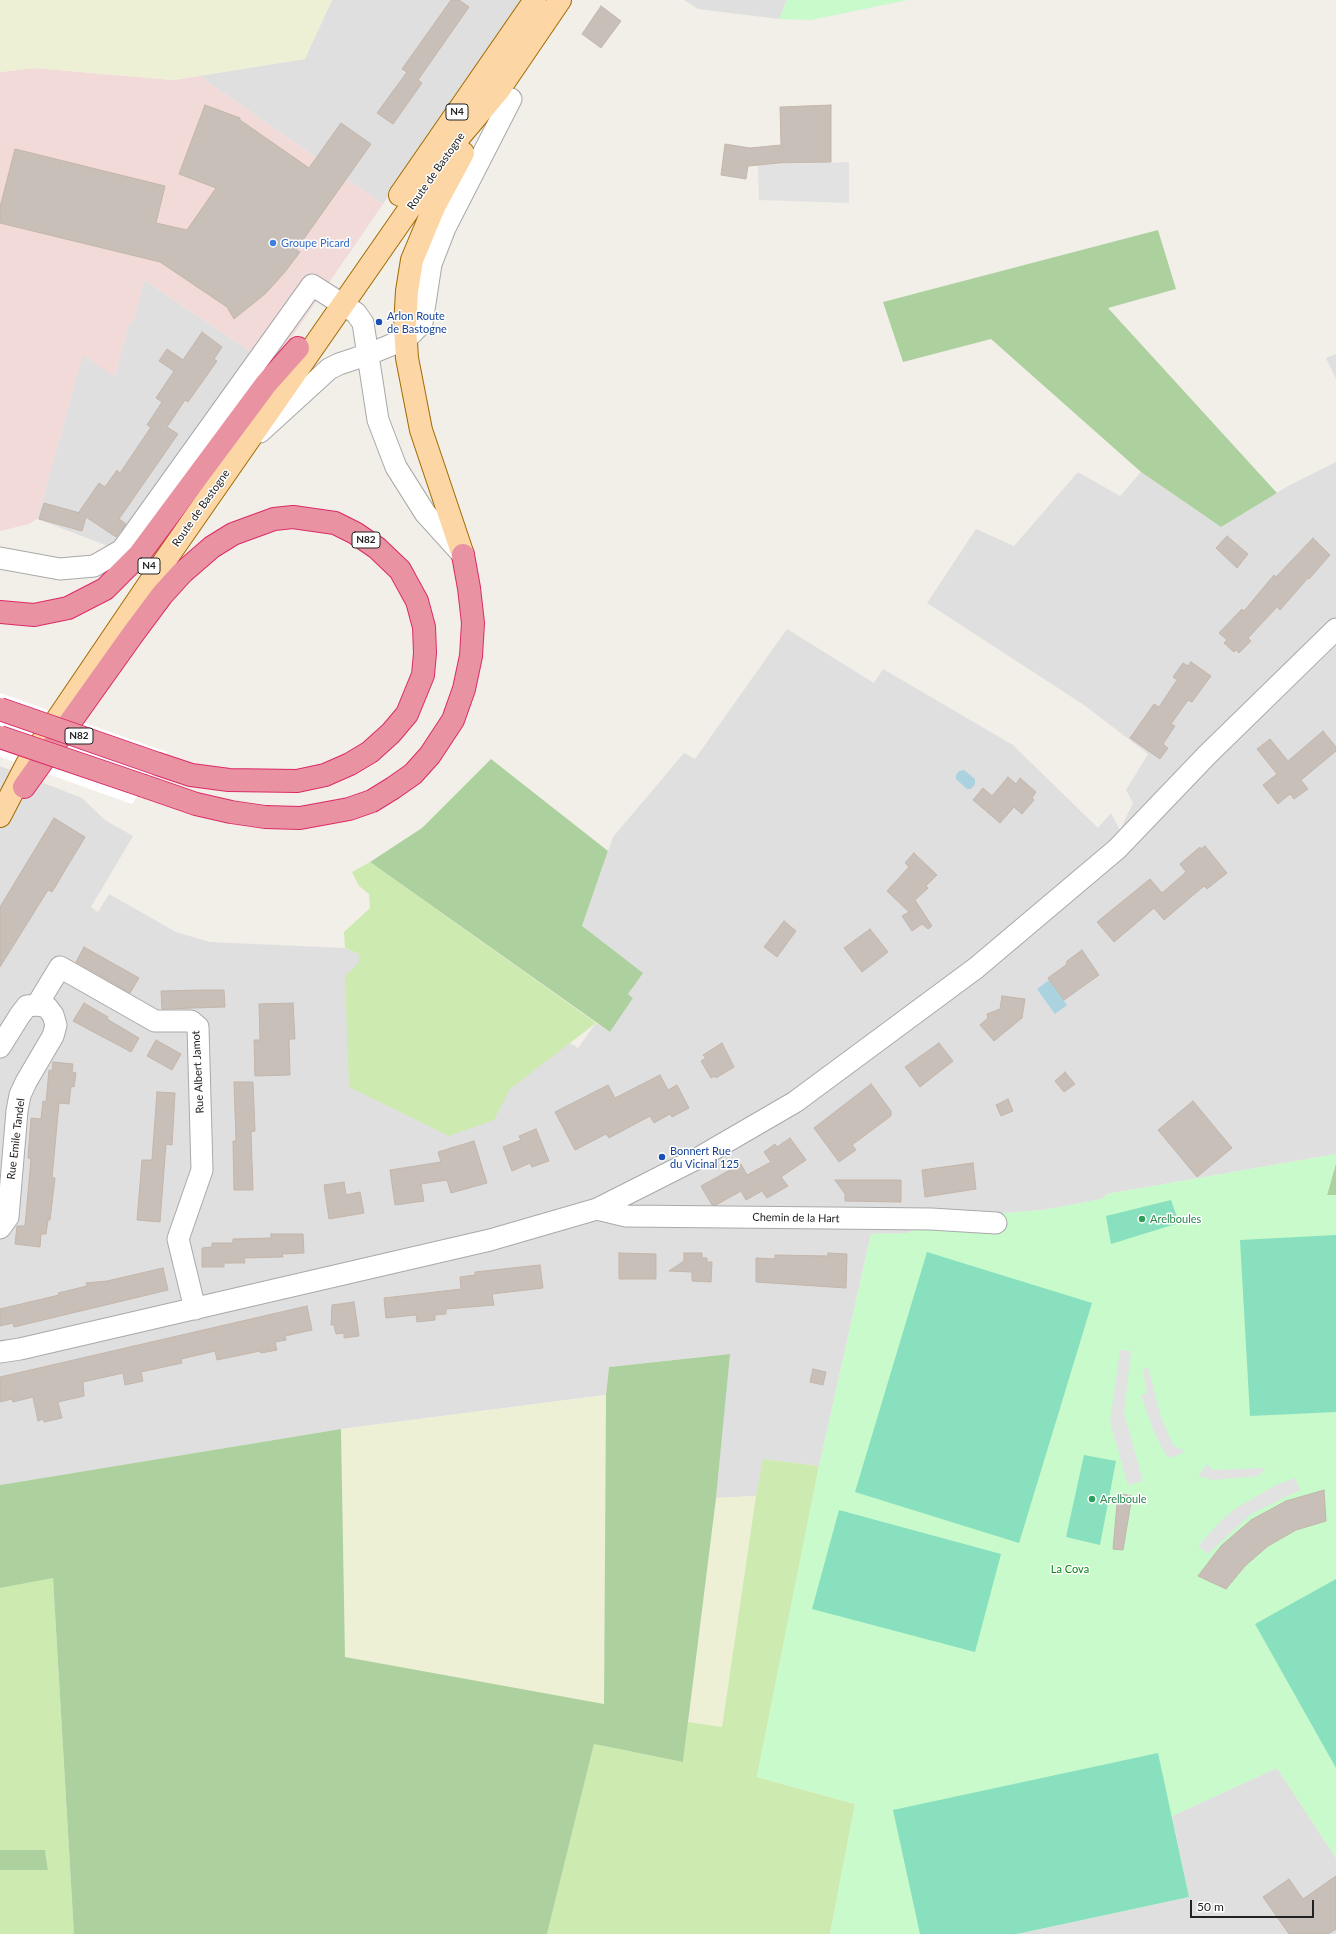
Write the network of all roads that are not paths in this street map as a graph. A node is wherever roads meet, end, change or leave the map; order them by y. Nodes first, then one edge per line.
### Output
1 (534, 0) edge
2 (560, 0) edge
3 (504, 95) junction
4 (338, 301) junction
5 (406, 339) junction
6 (298, 348) junction
7 (369, 354) junction
8 (242, 449) junction
9 (463, 555) junction
10 (0, 558) edge
11 (0, 612) edge
12 (1336, 629) edge
13 (0, 709) edge
14 (0, 737) edge
15 (0, 783) edge
16 (24, 787) joint
17 (0, 817) edge
18 (37, 1005) junction
19 (0, 1047) edge
20 (597, 1209) junction
21 (996, 1223) dead end
22 (0, 1228) edge
23 (195, 1309) junction
24 (0, 1352) edge

1 - 4 main road, Route de Bastogne / N4
2 - 3 main road, Route de Bastogne / N4
3 - 4 main road, Route de Bastogne / N4
3 - 5 main road, N82
4 - 6 main road, Route de Bastogne / N4
4 - 7 street
4 - 8 main road, Route de Bastogne / N4
4 - 10 street
5 - 7 street
5 - 9 main road, N82
6 - 11 highway
6 - 15 main road, Route de Bastogne / N4
7 - 8 street
7 - 9 street
8 - 17 main road, Route de Bastogne / N4
9 - 14 highway, N82, bridge
12 - 20 street
13 - 16 highway, N82, bridge
16 - 17 main road, N82
18 - 19 street
18 - 22 street, Rue Emile Tandel
18 - 23 street, Rue Albert Jamot
20 - 21 street, Chemin de la Hart
20 - 23 street
23 - 24 street

